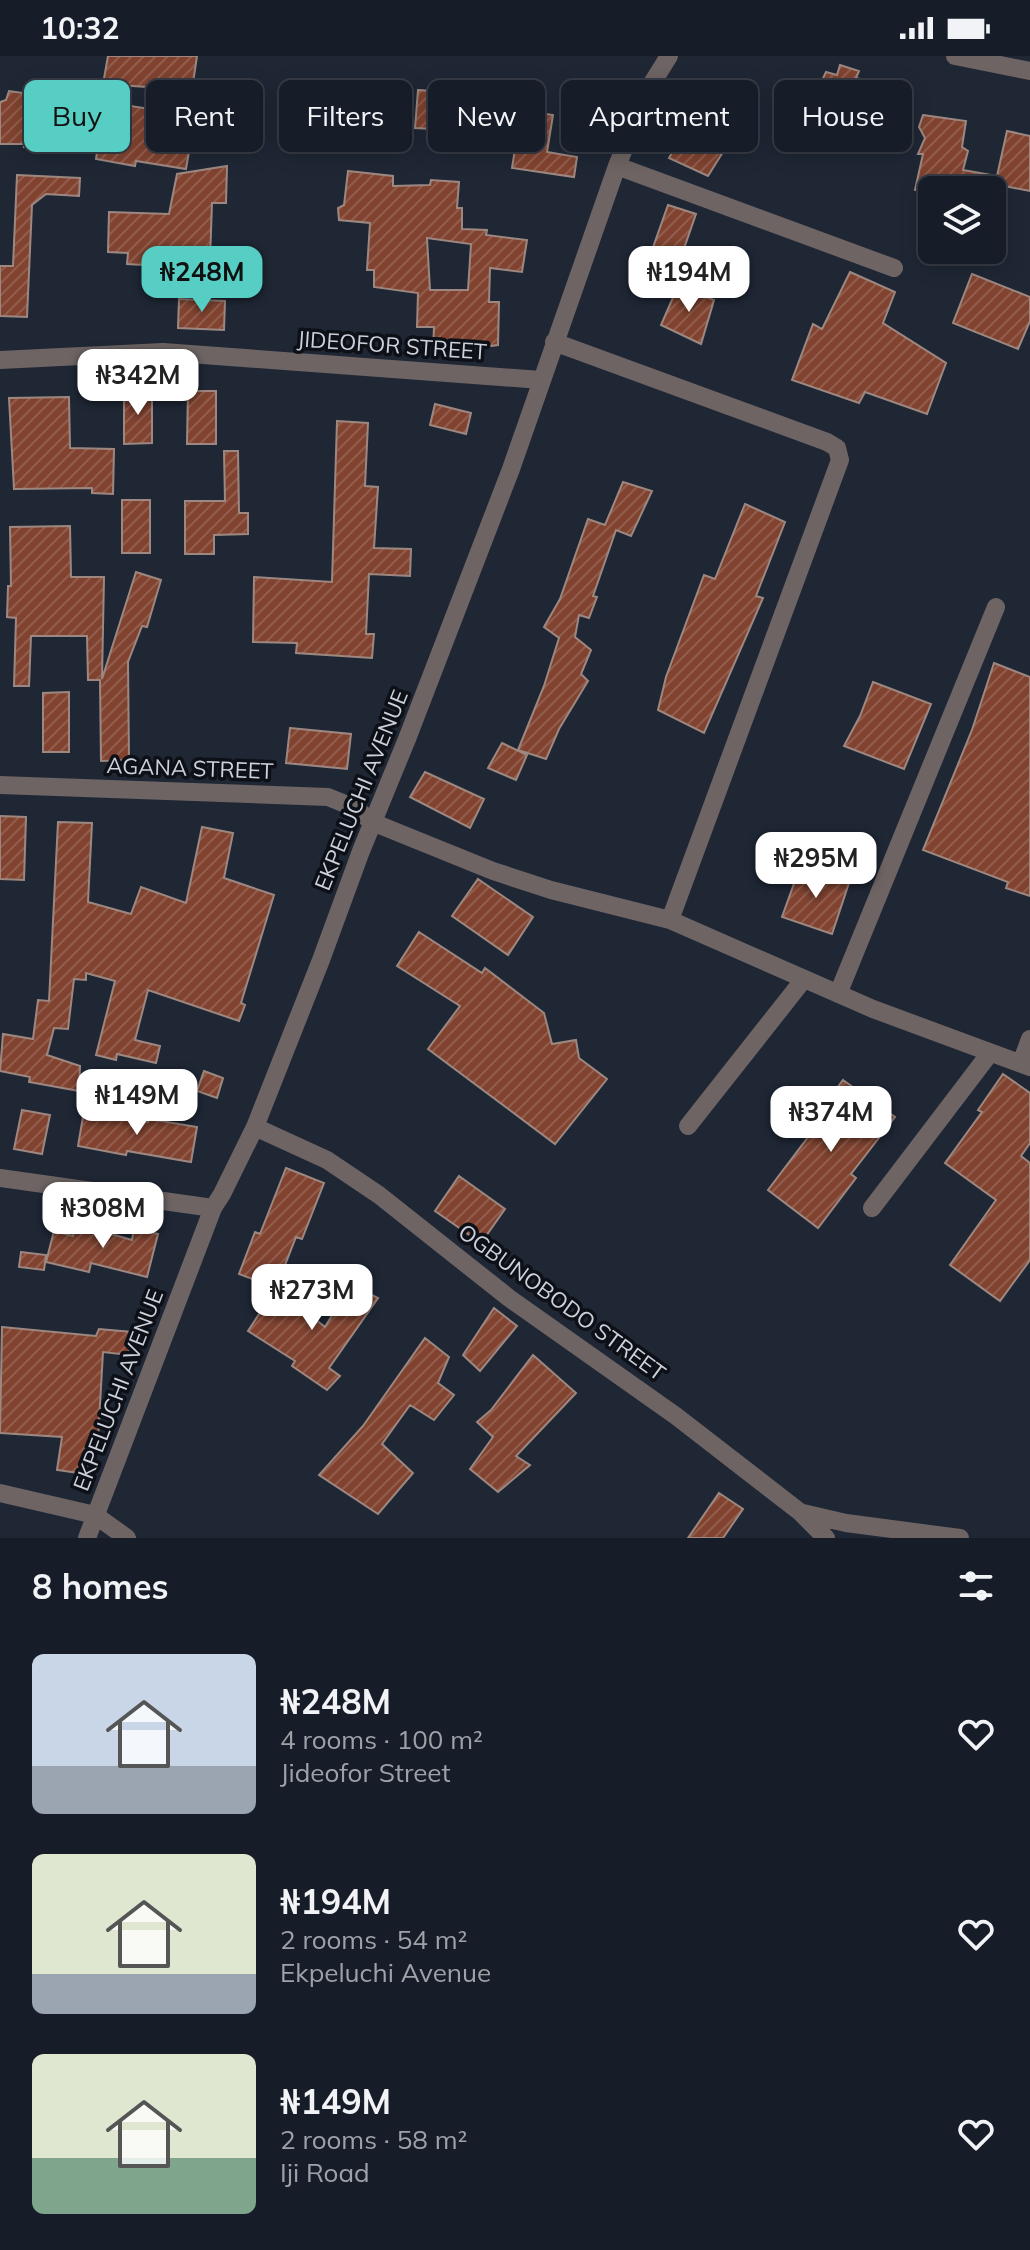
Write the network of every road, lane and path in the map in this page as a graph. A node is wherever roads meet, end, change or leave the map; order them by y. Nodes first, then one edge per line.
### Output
1 (669, 56) edge
2 (955, 56) edge
3 (1030, 71) edge
4 (617, 166) junction
5 (894, 268) dead end
6 (554, 342) junction
7 (0, 360) edge
8 (541, 380) junction
9 (996, 607) dead end
10 (0, 785) edge
11 (372, 822) junction
12 (670, 920) junction
13 (804, 979) junction
14 (838, 994) junction
15 (1030, 1039) edge
16 (990, 1053) junction
17 (1025, 1065) edge
18 (688, 1126) dead end
19 (255, 1127) junction
20 (0, 1178) edge
21 (213, 1208) junction
22 (872, 1208) dead end
23 (0, 1493) edge
24 (800, 1512) junction
25 (95, 1515) junction
26 (87, 1538) edge
27 (127, 1538) edge
28 (826, 1538) edge
29 (960, 1538) edge

1 - 4 street, EKPELUCHI AVENUE
2 - 3 street
4 - 5 street
4 - 6 street, EKPELUCHI AVENUE
6 - 8 street, EKPELUCHI AVENUE
6 - 12 street
7 - 8 street, JIDEOFOR STREET
8 - 11 street, EKPELUCHI AVENUE
9 - 14 street
10 - 11 street, AGANA STREET
11 - 12 street
11 - 19 street, EKPELUCHI AVENUE
12 - 13 street
13 - 14 street
13 - 18 street
14 - 16 street
15 - 17 street
16 - 17 street
16 - 22 street
19 - 21 street, EKPELUCHI AVENUE
19 - 24 street, OGBUNOBODO STREET
20 - 21 street
21 - 25 street, EKPELUCHI AVENUE
23 - 25 street
24 - 28 street, OGBUNOBODO STREET
24 - 29 street
25 - 26 street, EKPELUCHI AVENUE
25 - 27 street

